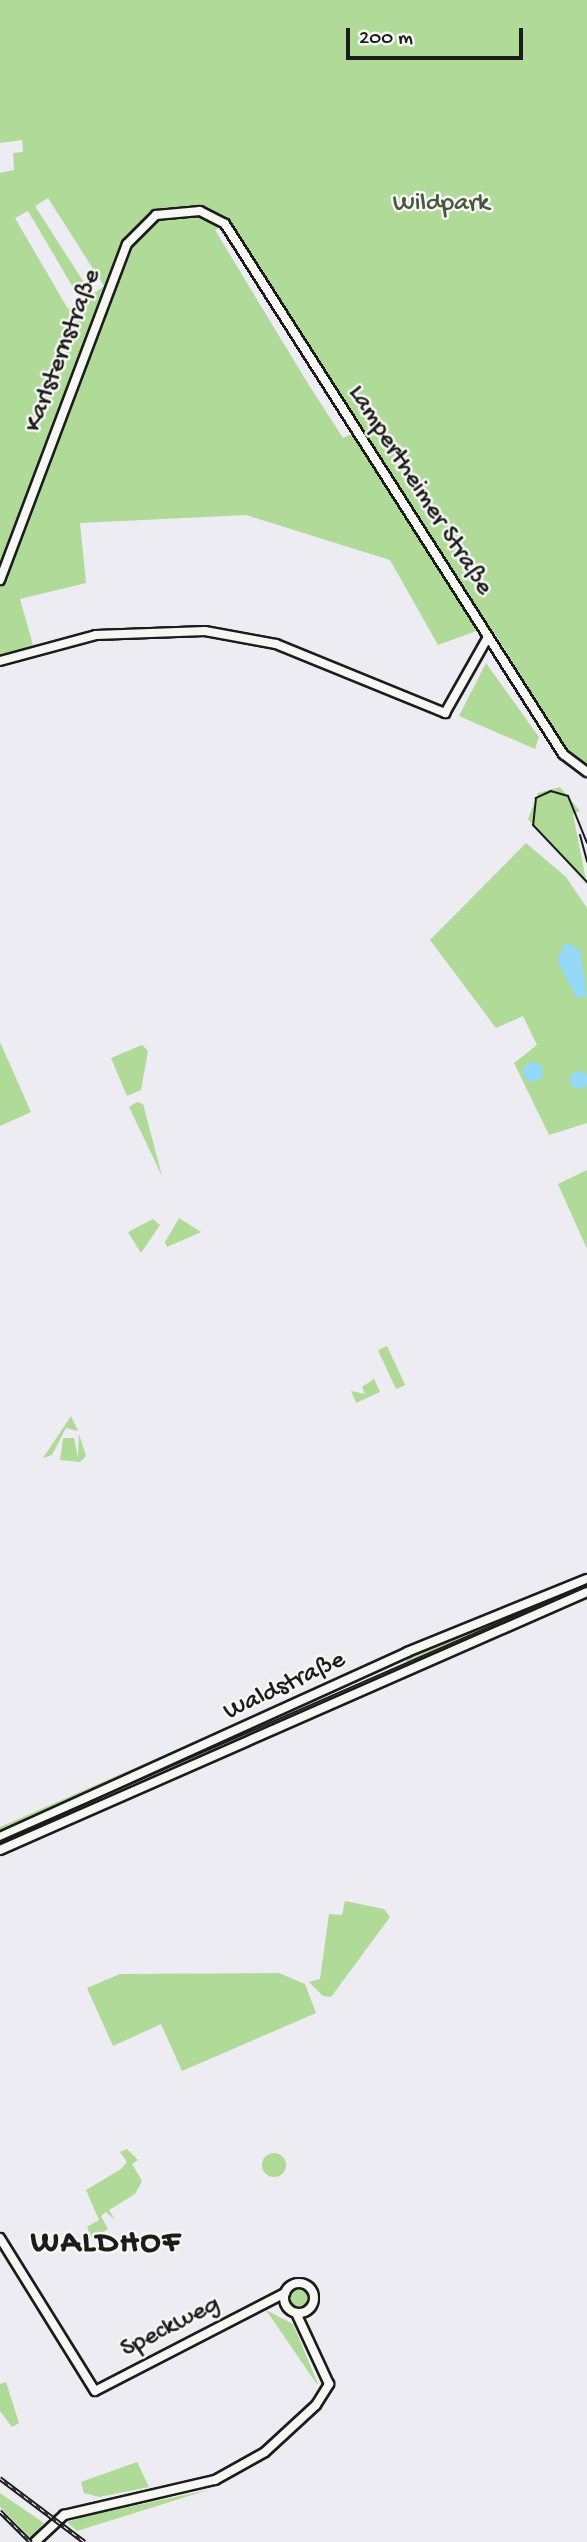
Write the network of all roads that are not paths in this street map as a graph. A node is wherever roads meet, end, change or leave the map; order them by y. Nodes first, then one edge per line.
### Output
1 (225, 224) joint
2 (0, 580) edge
3 (488, 637) junction
4 (0, 661) edge
5 (587, 772) edge
6 (587, 1578) edge
7 (587, 1592) edge
8 (0, 1837) edge
9 (0, 1850) edge
10 (0, 2238) edge
11 (285, 2293) junction
12 (266, 2303) junction
13 (285, 2304) junction
14 (307, 2311) junction
15 (296, 2313) junction
16 (310, 2339) junction
17 (35, 2542) edge

1 - 2 street, Karlsternstraße
1 - 3 street, Lampertheimer Straße
3 - 4 street
3 - 5 street, Lampertheimer Straße
6 - 8 street, Waldstraße
7 - 9 street, Waldstraße
10 - 12 street, Speckweg
11 - 12 street, Speckweg
11 - 13 street
11 - 14 street, Speckweg
12 - 13 street, Speckweg
13 - 15 street
14 - 15 street
14 - 16 street
15 - 16 street
16 - 17 street

